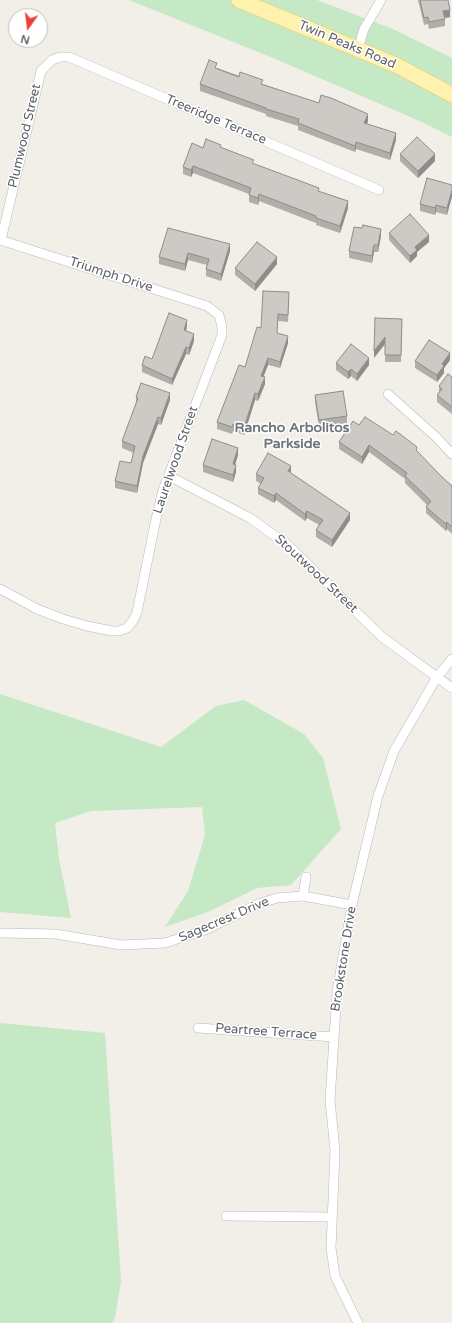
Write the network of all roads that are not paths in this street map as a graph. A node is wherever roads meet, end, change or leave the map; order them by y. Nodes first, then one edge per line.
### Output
1 (239, 0) edge
2 (381, 0) edge
3 (358, 49) junction
4 (52, 60) joint
5 (452, 95) edge
6 (379, 190) dead end
7 (1, 240) edge
8 (219, 315) joint
9 (388, 394) dead end
10 (452, 454) edge
11 (169, 476) junction
12 (0, 589) edge
13 (452, 659) edge
14 (437, 677) junction
15 (452, 688) edge
16 (306, 877) dead end
17 (303, 896) junction
18 (352, 905) junction
19 (0, 933) edge
20 (198, 1028) dead end
21 (334, 1037) junction
22 (226, 1216) dead end
23 (332, 1217) junction
24 (358, 1323) edge

1 - 3 main road, Twin Peaks Road
2 - 3 street
3 - 5 main road, Twin Peaks Road
4 - 6 street, Treeridge Terrace
4 - 7 street, Plumwood Street
7 - 8 street, Triumph Drive
8 - 11 street, Laurelwood Street
9 - 10 street
11 - 12 street, Laurelwood Street
11 - 14 street, Stoutwood Street
13 - 14 street, Brookstone Drive
14 - 15 street, Stoutwood Street
14 - 18 street, Brookstone Drive
16 - 17 street
17 - 18 street, Sagecrest Drive
17 - 19 street, Sagecrest Drive
18 - 21 street, Brookstone Drive
20 - 21 street, Peartree Terrace
21 - 23 street, Brookstone Drive
22 - 23 street
23 - 24 street, Brookstone Drive

